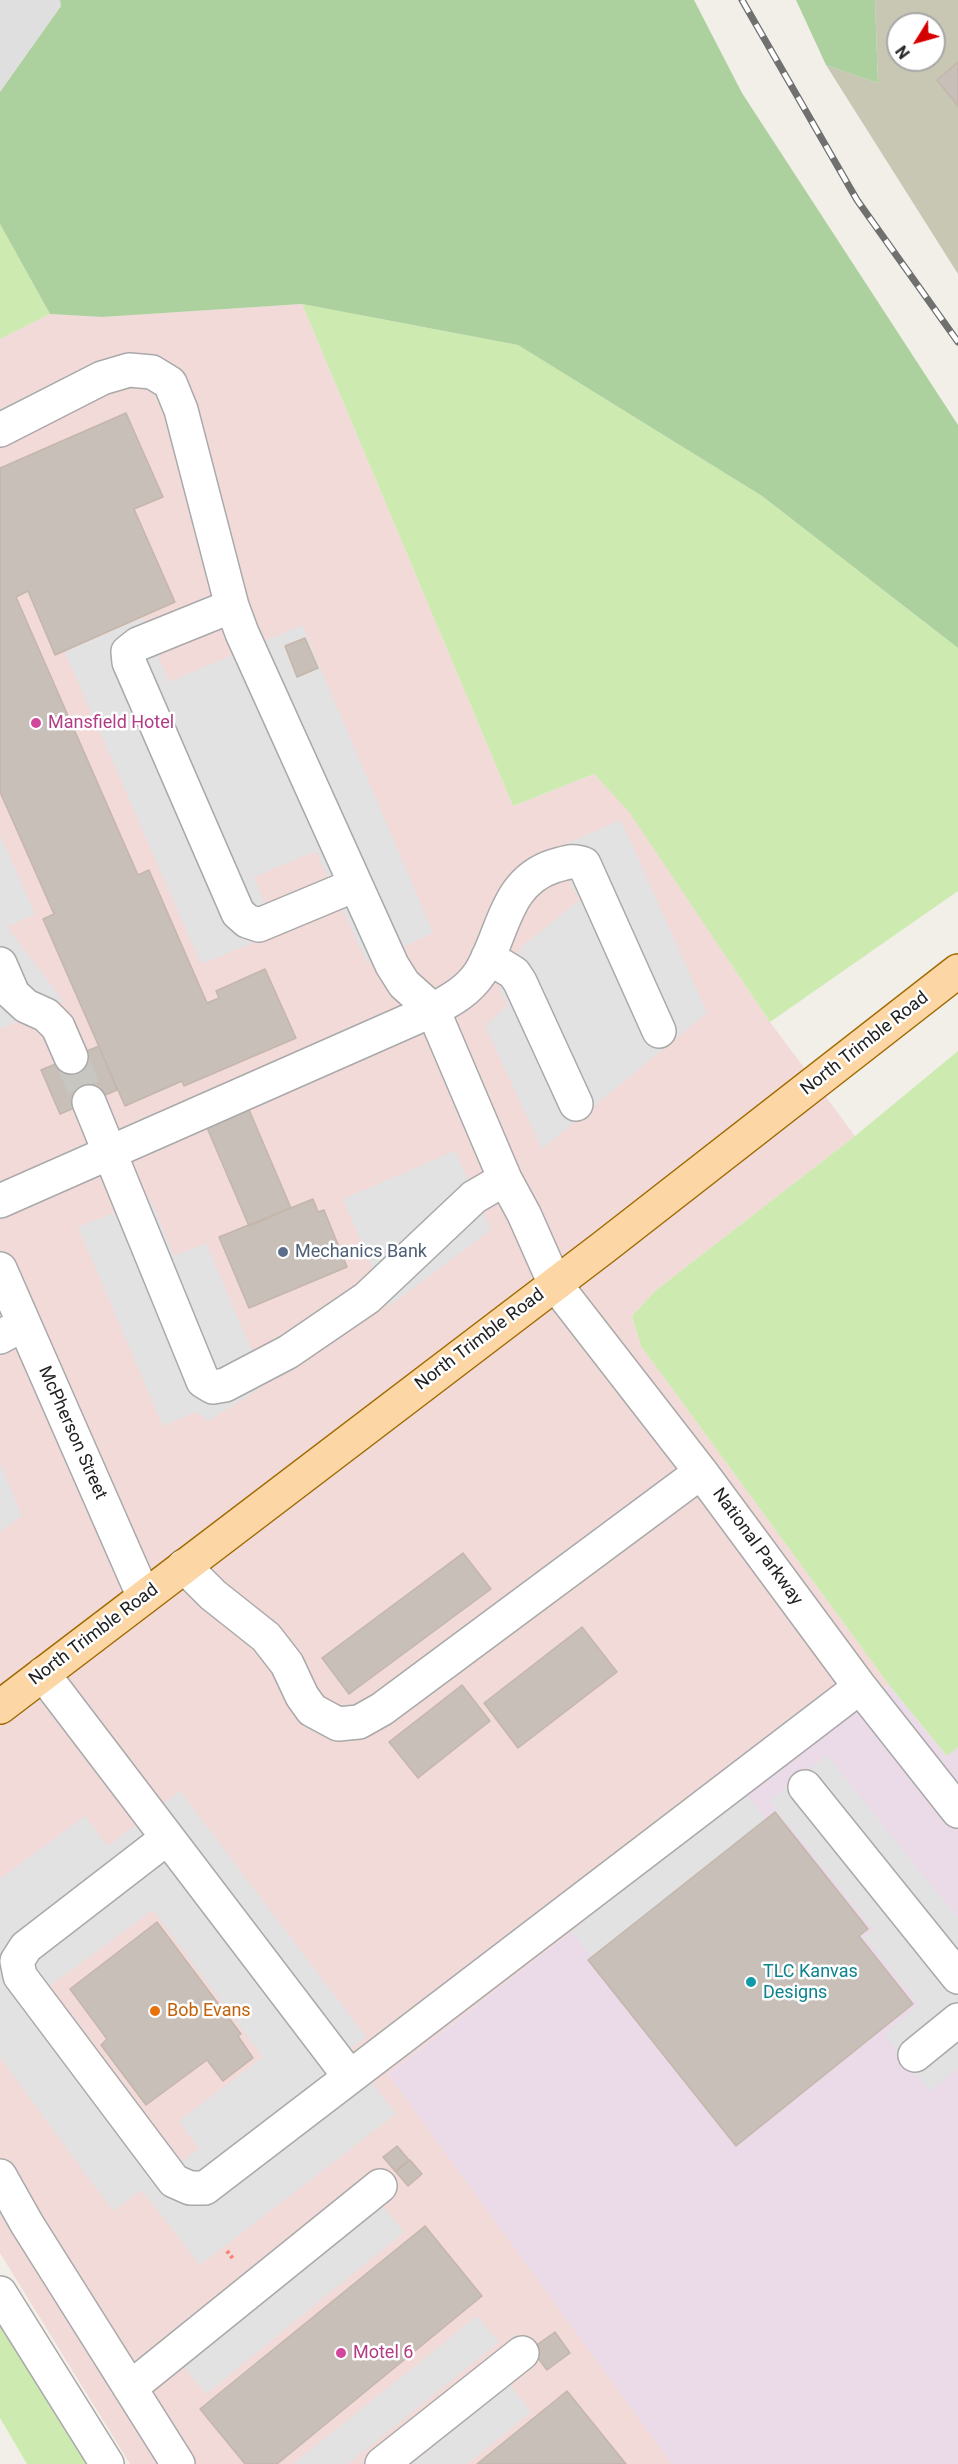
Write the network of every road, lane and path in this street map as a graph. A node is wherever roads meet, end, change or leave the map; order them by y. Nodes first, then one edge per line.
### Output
1 (0, 430) edge
2 (232, 606) junction
3 (355, 885) junction
4 (488, 957) junction
5 (0, 964) edge
6 (958, 971) edge
7 (433, 1010) junction
8 (659, 1031) dead end
9 (71, 1058) tunnel mouth
10 (89, 1102) tunnel mouth
11 (576, 1104) dead end
12 (110, 1151) junction
13 (505, 1179) junction
14 (0, 1201) edge
15 (0, 1269) edge
16 (555, 1284) junction
17 (12, 1330) edge
18 (701, 1472) junction
19 (184, 1566) junction
20 (144, 1597) junction
21 (43, 1674) junction
22 (860, 1687) junction
23 (0, 1707) edge
24 (805, 1787) dead end
25 (958, 1811) edge
26 (166, 1839) junction
27 (947, 1942) edge
28 (958, 1977) edge
29 (958, 2020) edge
30 (915, 2055) dead end
31 (350, 2077) junction
32 (0, 2176) edge
33 (381, 2186) dead end
34 (0, 2293) edge
35 (522, 2353) dead end
36 (130, 2388) junction
37 (106, 2464) edge
38 (178, 2464) edge
39 (382, 2464) edge

1 - 2 street
2 - 3 street
2 - 3 street
3 - 7 street
4 - 7 street
4 - 8 street
4 - 11 street
5 - 9 street
6 - 16 main road, North Trimble Road
7 - 12 street
7 - 13 street, National Parkway
10 - 12 street
12 - 13 street
12 - 14 street
13 - 16 street, National Parkway
15 - 17 street, McPherson Street
16 - 18 street, National Parkway
16 - 19 main road, North Trimble Road
17 - 20 street, McPherson Street
18 - 19 street
18 - 22 street, National Parkway
19 - 20 main road, North Trimble Road
20 - 21 main road, North Trimble Road
21 - 23 main road, North Trimble Road
21 - 26 street
22 - 25 street, National Parkway
22 - 31 street
24 - 27 street
26 - 31 street
26 - 31 street
27 - 28 street
29 - 30 street
32 - 36 street
33 - 36 street
34 - 37 street
35 - 39 street
36 - 38 street

